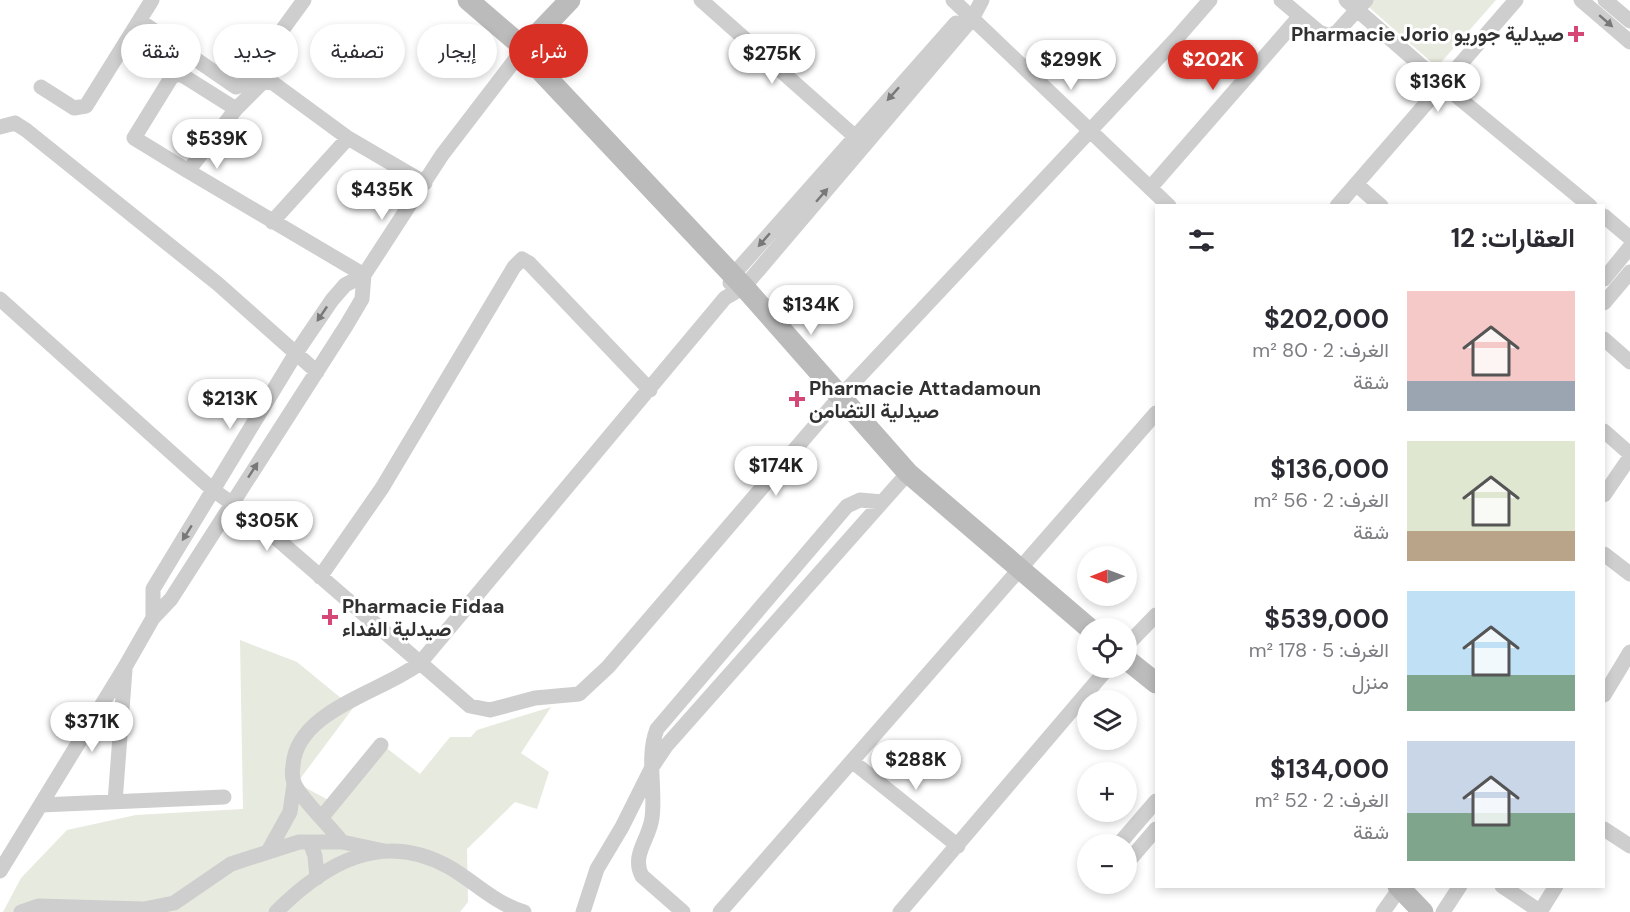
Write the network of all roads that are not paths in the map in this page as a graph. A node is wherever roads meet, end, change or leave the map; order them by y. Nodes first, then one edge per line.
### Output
1 (152, 0) edge
2 (304, 0) edge
3 (468, 0) edge
4 (570, 0) edge
5 (701, 0) edge
6 (952, 0) edge
7 (1210, 0) edge
8 (1281, 0) edge
9 (1516, 0) edge
10 (1581, 0) edge
11 (1605, 0) edge
12 (1356, 3) edge
13 (974, 9) edge
14 (1300, 16) junction
15 (140, 21) junction
16 (1630, 21) edge
17 (547, 24) edge
18 (509, 35) edge
19 (1630, 42) edge
20 (509, 68) edge
21 (547, 78) edge
22 (1442, 84) junction
23 (41, 87) dead end
24 (236, 109) junction
25 (0, 127) edge
26 (1089, 131) junction
27 (348, 138) junction
28 (860, 141) junction
29 (188, 171) junction
30 (425, 183) junction
31 (1356, 184) junction
32 (1150, 188) junction
33 (1167, 204) edge
34 (1339, 204) edge
35 (1379, 204) edge
36 (1588, 204) edge
37 (1605, 217) edge
38 (272, 222) junction
39 (1630, 238) edge
40 (1630, 247) edge
41 (1630, 272) edge
42 (364, 275) junction
43 (1605, 278) edge
44 (738, 281) junction
45 (0, 299) edge
46 (1605, 302) edge
47 (1605, 340) edge
48 (296, 352) junction
49 (1630, 362) edge
50 (317, 372) junction
51 (650, 390) junction
52 (839, 398) junction
53 (1155, 415) edge
54 (1605, 432) edge
55 (1630, 456) edge
56 (908, 473) junction
57 (213, 490) junction
58 (1605, 494) edge
59 (232, 502) junction
60 (882, 502) junction
61 (1605, 555) edge
62 (1019, 570) junction
63 (1630, 574) edge
64 (320, 577) junction
65 (1155, 616) edge
66 (153, 618) junction
67 (1077, 618) edge
68 (1137, 635) edge
69 (1630, 652) edge
70 (420, 663) junction
71 (125, 667) junction
72 (1137, 667) edge
73 (1100, 678) edge
74 (1155, 681) edge
75 (1605, 693) edge
76 (381, 745) dead end
77 (853, 762) junction
78 (652, 767) junction
79 (294, 784) junction
80 (224, 797) dead end
81 (116, 802) junction
82 (1155, 802) edge
83 (41, 805) junction
84 (322, 817) junction
85 (1155, 830) edge
86 (1605, 830) edge
87 (1128, 834) edge
88 (310, 842) junction
89 (342, 842) junction
90 (958, 846) junction
91 (1630, 846) edge
92 (269, 850) junction
93 (384, 850) junction
94 (1137, 851) edge
95 (0, 871) edge
96 (317, 878) junction
97 (1398, 888) edge
98 (1400, 888) edge
99 (1459, 888) edge
100 (1505, 888) edge
101 (1555, 888) edge
102 (174, 903) junction
103 (21, 912) edge
104 (159, 912) edge
105 (276, 912) edge
106 (524, 912) edge
107 (583, 912) edge
108 (683, 912) edge
109 (720, 912) edge
110 (900, 912) edge
111 (1383, 912) edge
112 (1423, 912) edge
113 (1443, 912) edge
114 (1540, 912) edge

1 - 15 street
2 - 15 street
3 - 18 street
4 - 17 street
5 - 28 street
6 - 13 street
7 - 26 street
8 - 14 street
9 - 22 street
10 -> 19 street
11 - 16 street
12 - 14 street
12 - 22 street
13 - 26 street
13 - 28 street
14 - 32 street
15 - 23 street
20 - 30 street
21 - 44 street
22 - 31 street
22 - 36 street
24 - 27 street
24 - 29 street
24 - 29 street
25 - 48 street
26 - 32 street
26 - 52 street
27 - 30 street
27 - 38 street
28 - 44 street
29 - 38 street
30 - 42 street
31 - 34 street
31 - 35 street
32 - 33 street
37 - 39 street
38 - 42 street
40 - 43 street
41 - 46 street
42 -> 48 street
42 - 50 street
44 - 51 street
44 - 52 street
45 - 57 street
47 - 49 street
48 - 50 street
48 - 57 street
59 -> 50 street
51 - 64 street
51 - 70 street
52 - 56 street
52 - 70 street
53 - 62 street
54 - 55 street
55 - 58 street
56 - 60 street
56 - 62 street
57 - 59 street
57 -> 66 street
59 - 64 street
59 - 66 street
60 - 78 street
60 - 78 street
61 - 63 street
62 - 67 street
62 - 77 street
64 - 70 street
65 - 68 street
66 - 71 street
69 - 75 street
70 - 79 street
71 - 81 street
71 - 83 street
72 - 74 street
73 - 90 street
76 - 84 street
77 - 90 street
77 - 109 street
78 - 107 street
78 - 108 street
79 - 84 street
79 - 92 street
80 - 81 street
81 - 83 street
82 - 87 street
83 - 95 street
84 - 89 street
85 - 94 street
86 - 91 street
88 - 89 street
88 - 92 street
88 - 96 street
89 - 93 street
90 - 110 street
92 - 102 street
93 - 96 street
93 - 106 street
96 - 105 street
97 - 111 street
98 - 112 street
99 - 113 street
100 - 114 street
101 - 114 street
102 - 103 street
102 - 104 street

